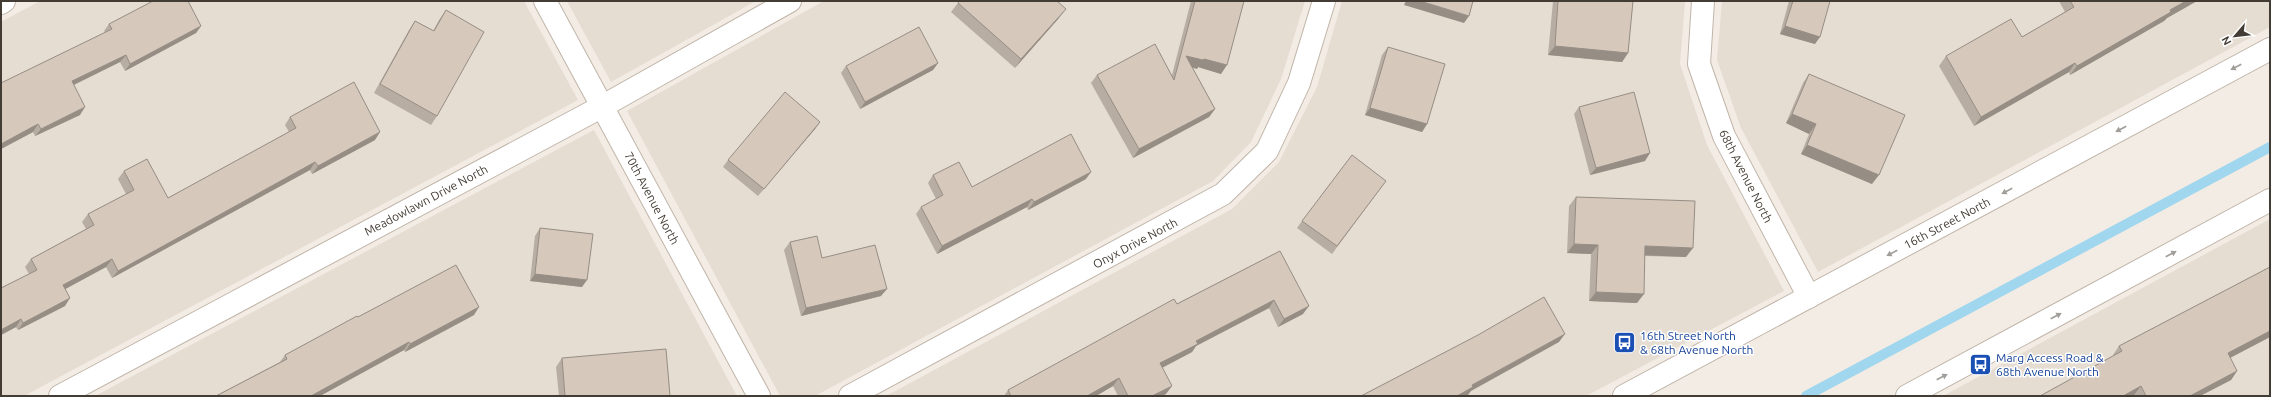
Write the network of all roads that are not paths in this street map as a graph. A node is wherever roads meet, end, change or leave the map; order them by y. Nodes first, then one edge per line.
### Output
1 (4, 1) edge
2 (545, 1) edge
3 (790, 1) edge
4 (1324, 1) edge
5 (1703, 1) edge
6 (1, 3) edge
7 (2270, 49) edge
8 (603, 106) junction
9 (2270, 200) edge
10 (1810, 297) junction
11 (60, 396) edge
12 (759, 396) edge
13 (850, 396) edge
14 (1624, 396) edge
15 (1907, 396) edge

1 - 6 street
2 - 8 street, 70th Avenue North
3 - 8 street, Meadowlawn Drive North
4 - 13 street, Onyx Drive North
5 - 10 street, 68th Avenue North
7 -> 10 street, 16th Street North
8 - 11 street, Meadowlawn Drive North
8 - 12 street, 70th Avenue North
15 -> 9 street
10 - 14 street, 16th Street North

